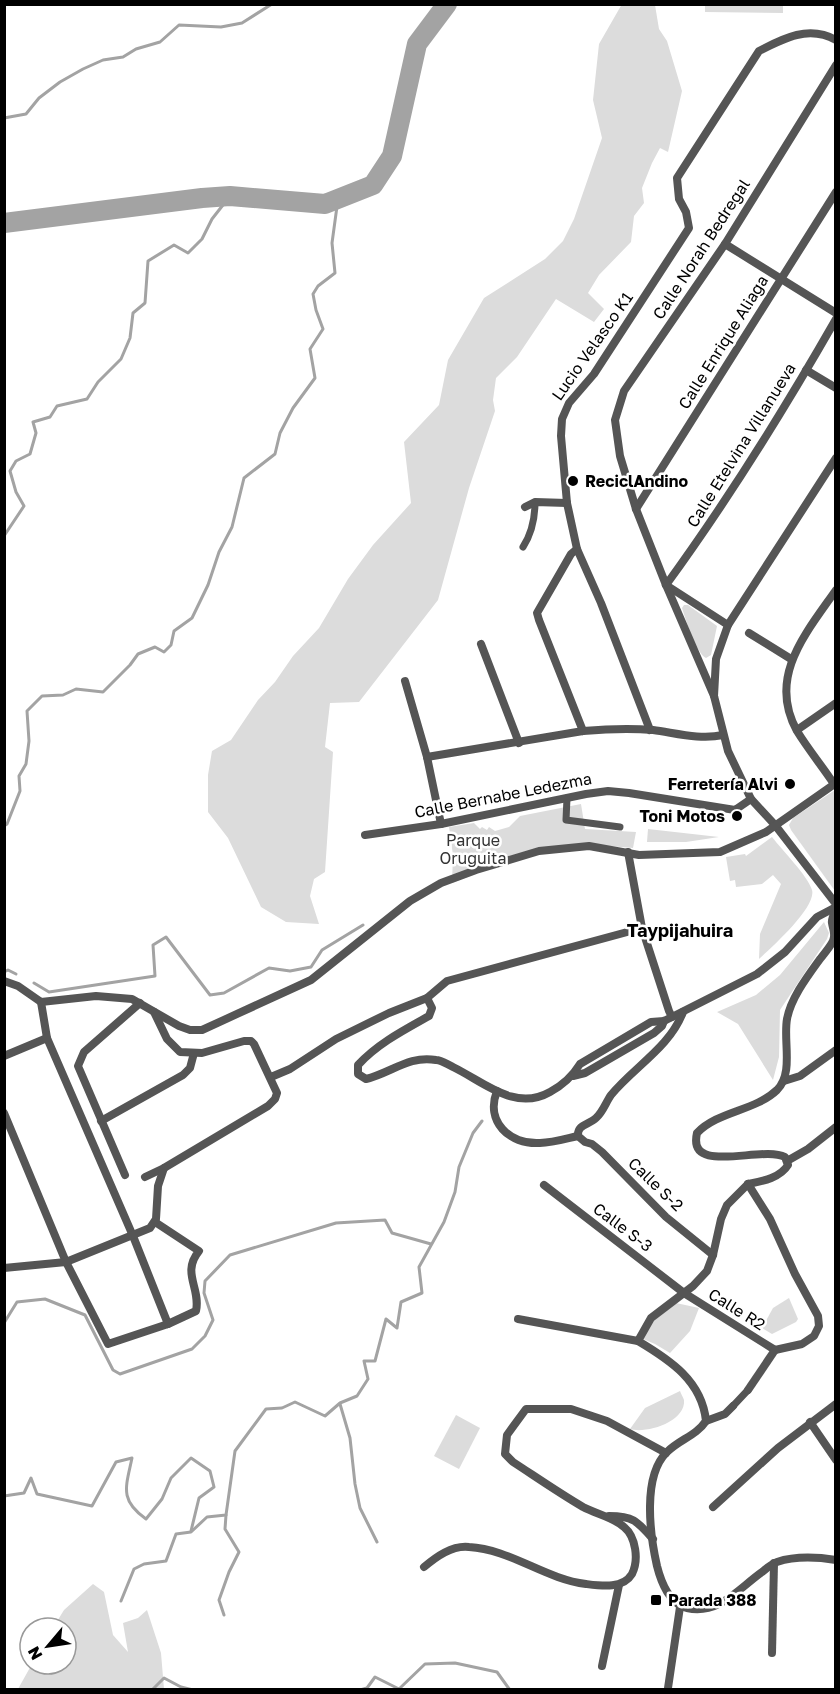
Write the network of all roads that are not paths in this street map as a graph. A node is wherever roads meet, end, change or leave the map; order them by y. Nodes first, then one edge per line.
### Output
1 (836, 40) edge
2 (836, 64) edge
3 (836, 192) edge
4 (725, 244) junction
5 (781, 279) junction
6 (836, 313) edge
7 (836, 319) edge
8 (806, 370) junction
9 (836, 388) edge
10 (836, 458) edge
11 (535, 502) junction
12 (567, 503) junction
13 (525, 507) dead end
14 (636, 509) junction
15 (523, 547) dead end
16 (577, 549) junction
17 (666, 585) junction
18 (836, 590) edge
19 (728, 625) junction
20 (749, 633) dead end
21 (482, 644) dead end
22 (791, 659) junction
23 (405, 681) dead end
24 (714, 696) junction
25 (836, 703) edge
26 (651, 730) junction
27 (797, 730) junction
28 (583, 731) junction
29 (723, 735) junction
30 (519, 743) junction
31 (427, 757) junction
32 (835, 783) edge
33 (567, 798) junction
34 (751, 799) junction
35 (441, 824) junction
36 (775, 825) junction
37 (620, 827) dead end
38 (365, 835) dead end
39 (628, 852) junction
40 (836, 907) edge
41 (642, 928) junction
42 (4, 981) edge
43 (427, 998) junction
44 (41, 1002) junction
45 (140, 1004) junction
46 (154, 1012) junction
47 (683, 1012) junction
48 (668, 1019) junction
49 (47, 1038) junction
50 (836, 1050) edge
51 (194, 1053) junction
52 (4, 1056) edge
53 (271, 1077) junction
54 (784, 1081) junction
55 (497, 1091) junction
56 (4, 1113) edge
57 (100, 1121) junction
58 (836, 1128) edge
59 (578, 1136) junction
60 (787, 1161) junction
61 (164, 1168) junction
62 (125, 1174) dead end
63 (146, 1177) dead end
64 (748, 1184) junction
65 (543, 1185) dead end
66 (155, 1222) junction
67 (133, 1236) junction
68 (713, 1255) junction
69 (66, 1262) junction
70 (4, 1268) edge
71 (684, 1293) junction
72 (518, 1319) dead end
73 (168, 1324) junction
74 (638, 1341) junction
75 (775, 1350) junction
76 (748, 1390) joint
77 (836, 1404) edge
78 (733, 1406) joint
79 (706, 1421) junction
80 (810, 1422) junction
81 (666, 1453) junction
82 (836, 1460) edge
83 (713, 1507) dead end
84 (602, 1516) junction
85 (653, 1539) junction
86 (836, 1560) edge
87 (774, 1563) junction
88 (424, 1567) dead end
89 (619, 1585) junction
90 (680, 1607) junction
91 (772, 1653) dead end
92 (602, 1666) dead end
93 (668, 1688) dead end

1 - 12 street, Lucio Velasco K1
2 - 4 street, Calle Norah Bedregal
3 - 5 street, Calle Enrique Aliaga
4 - 5 street
4 - 14 street, Calle Norah Bedregal
5 - 6 street
5 - 14 street, Calle Enrique Aliaga
7 - 8 street, Calle Etelvina Villanueva
8 - 9 street
8 - 17 street, Calle Etelvina Villanueva
10 - 19 street
11 - 12 street
11 - 13 street
11 - 15 street
12 - 16 street, Lucio Velasco K1
14 - 17 street, Calle Norah Bedregal
16 - 26 street, Lucio Velasco K1
16 - 28 street
17 - 19 street
17 - 24 street, Calle Norah Bedregal
18 - 22 street
19 - 24 street
20 - 22 street
21 - 30 street
22 - 27 street
23 - 31 street
24 - 29 street
25 - 27 street
26 - 28 street
26 - 29 street
27 - 32 street
28 - 30 street
29 - 34 street
30 - 31 street
31 - 35 street
32 - 36 street
33 - 34 street, Calle Bernabe Ledezma
33 - 35 street, Calle Bernabe Ledezma
33 - 37 street
34 - 36 street
35 - 38 street, Calle Bernabe Ledezma
36 - 39 street
36 - 40 street
39 - 41 street
39 - 46 street
40 - 47 street
40 - 54 street
41 - 43 street
41 - 48 street
42 - 44 street
43 - 53 street
43 - 55 street
44 - 45 street
44 - 49 street
45 - 46 street
45 - 57 street
46 - 51 street
47 - 48 street
47 - 59 street
48 - 55 street
49 - 52 street
49 - 67 street
50 - 54 street
51 - 53 street
51 - 57 street
53 - 61 street
54 - 60 street
55 - 59 street
56 - 69 street
57 - 62 street
58 - 60 street
59 - 68 street, Calle S-2
60 - 64 street
61 - 63 street
61 - 66 street
64 - 68 street
64 - 75 street
65 - 71 street, Calle S-3
66 - 67 street
66 - 73 street
67 - 69 street
67 - 73 street
68 - 71 street
69 - 70 street
69 - 73 street
71 - 74 street
71 - 75 street, Calle R2
72 - 74 street
74 - 79 street
75 - 76 street
76 - 78 street
77 - 80 street
78 - 79 street
79 - 81 street
80 - 82 street
80 - 83 street
81 - 84 street
81 - 85 street
84 - 85 street
84 - 89 street
85 - 90 street
86 - 87 street
87 - 90 street
87 - 91 street
88 - 89 street
89 - 92 street
90 - 93 street

